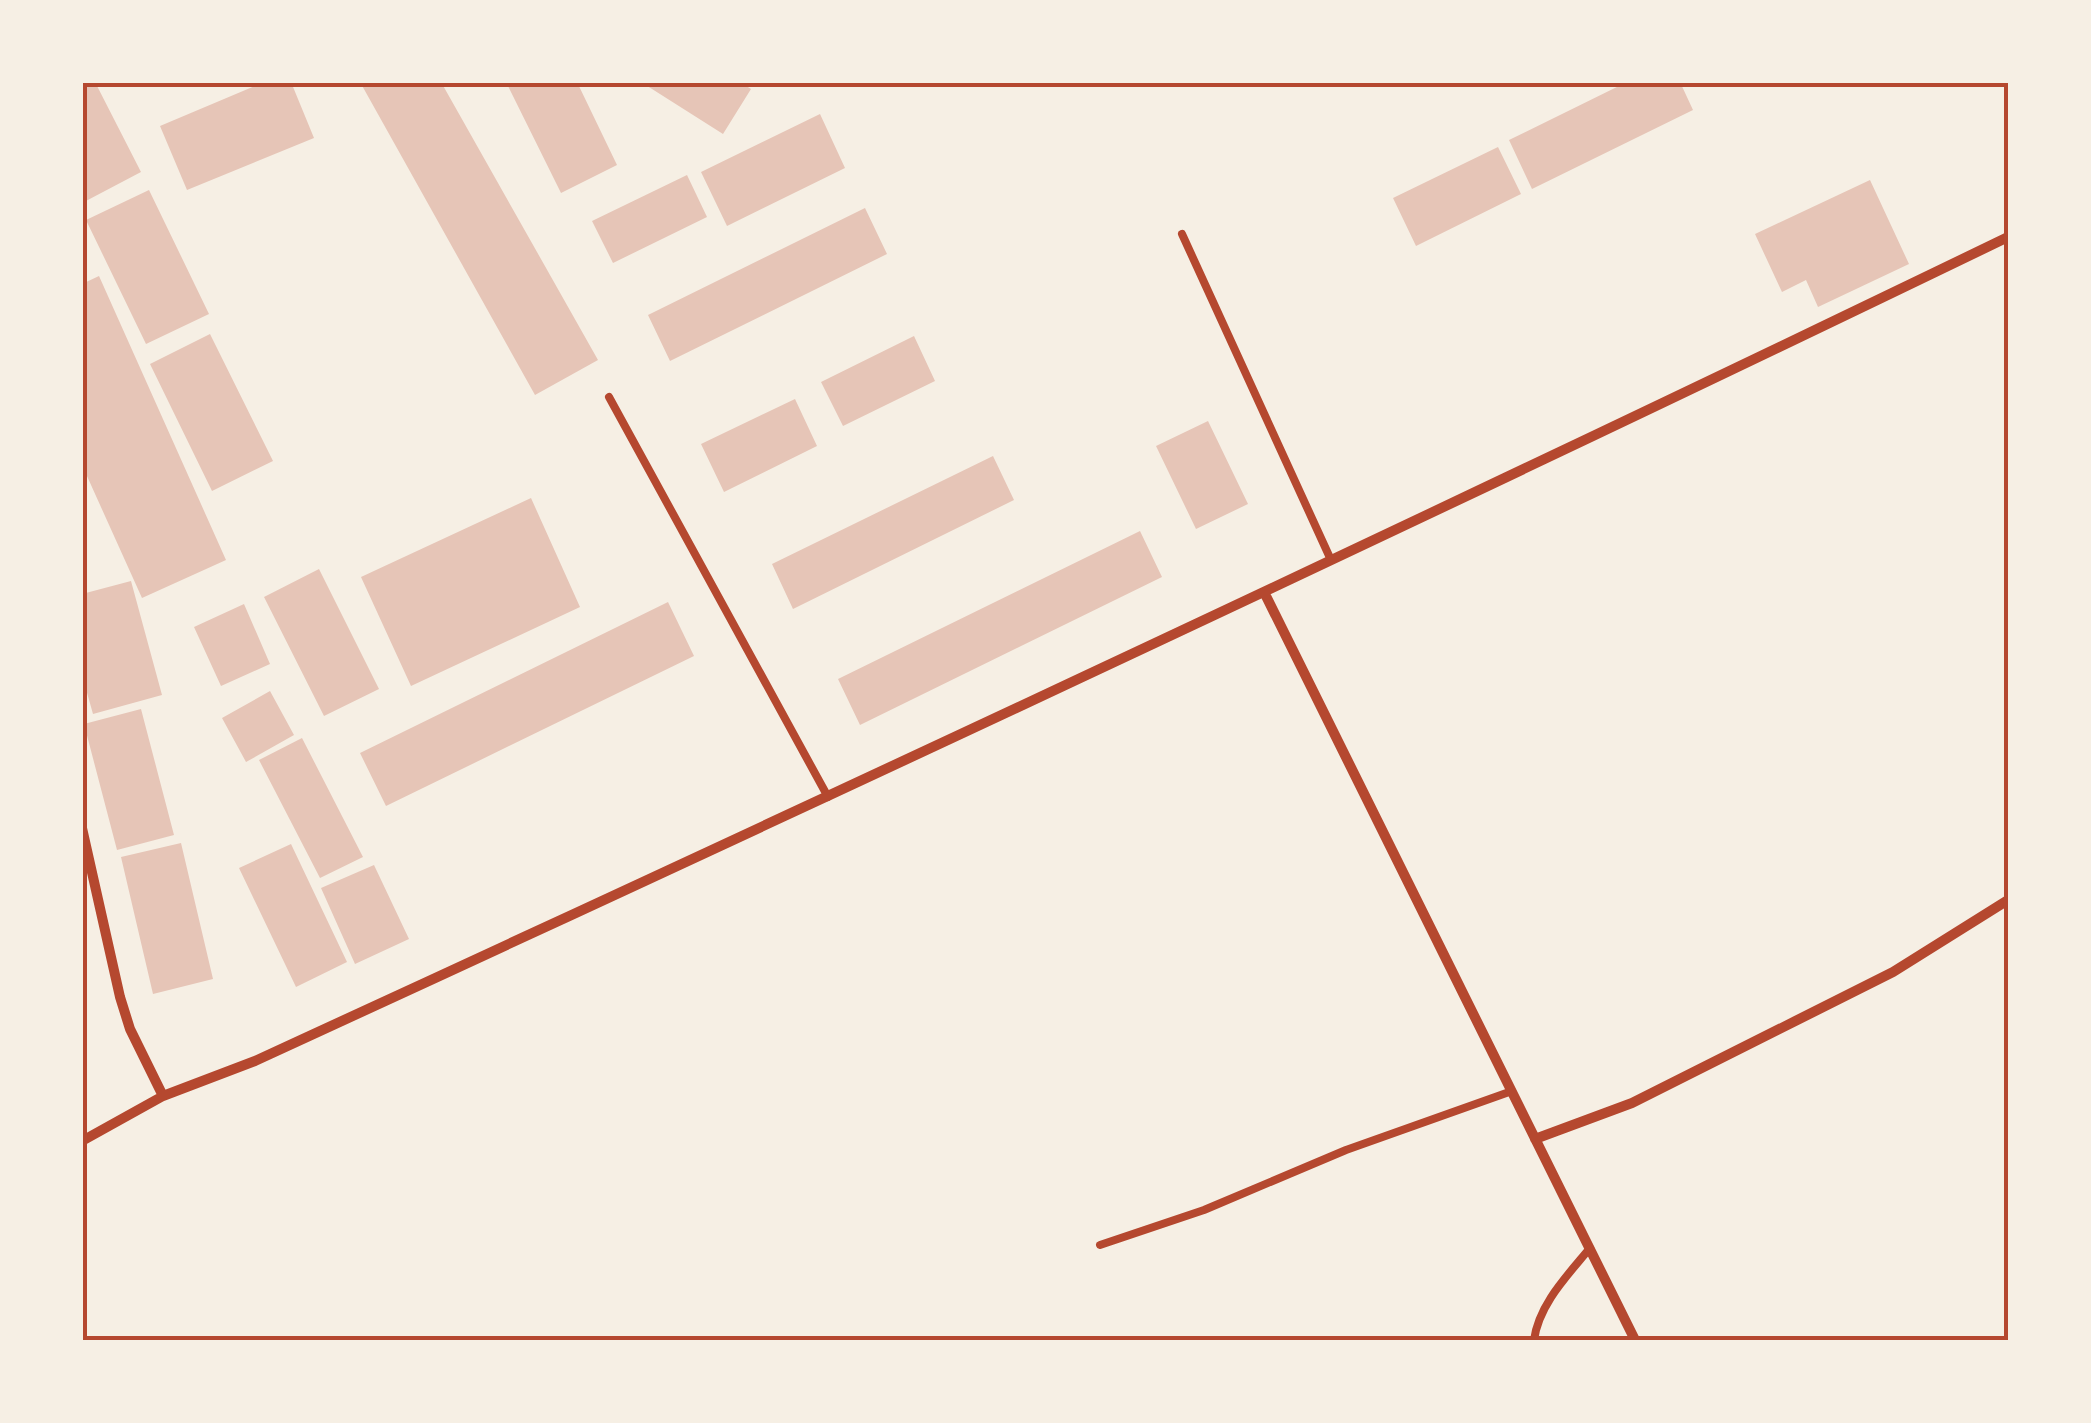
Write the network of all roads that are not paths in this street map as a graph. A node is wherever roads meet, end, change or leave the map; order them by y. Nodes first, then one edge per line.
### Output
1 (1182, 234) dead end
2 (2008, 238) edge
3 (609, 397) dead end
4 (1331, 560) junction
5 (1264, 592) junction
6 (828, 798) junction
7 (82, 828) edge
8 (2008, 900) edge
9 (1512, 1091) junction
10 (163, 1096) junction
11 (1536, 1139) junction
12 (82, 1141) edge
13 (1100, 1245) dead end
14 (1590, 1248) junction
15 (1534, 1340) edge
16 (1635, 1340) edge

1 - 4 lane
2 - 4 street
3 - 6 lane
4 - 5 street
5 - 6 street
5 - 9 street
6 - 10 street
7 - 10 street
8 - 11 street
9 - 11 street
9 - 13 lane
10 - 12 street
11 - 14 street
14 - 15 lane
14 - 16 street

